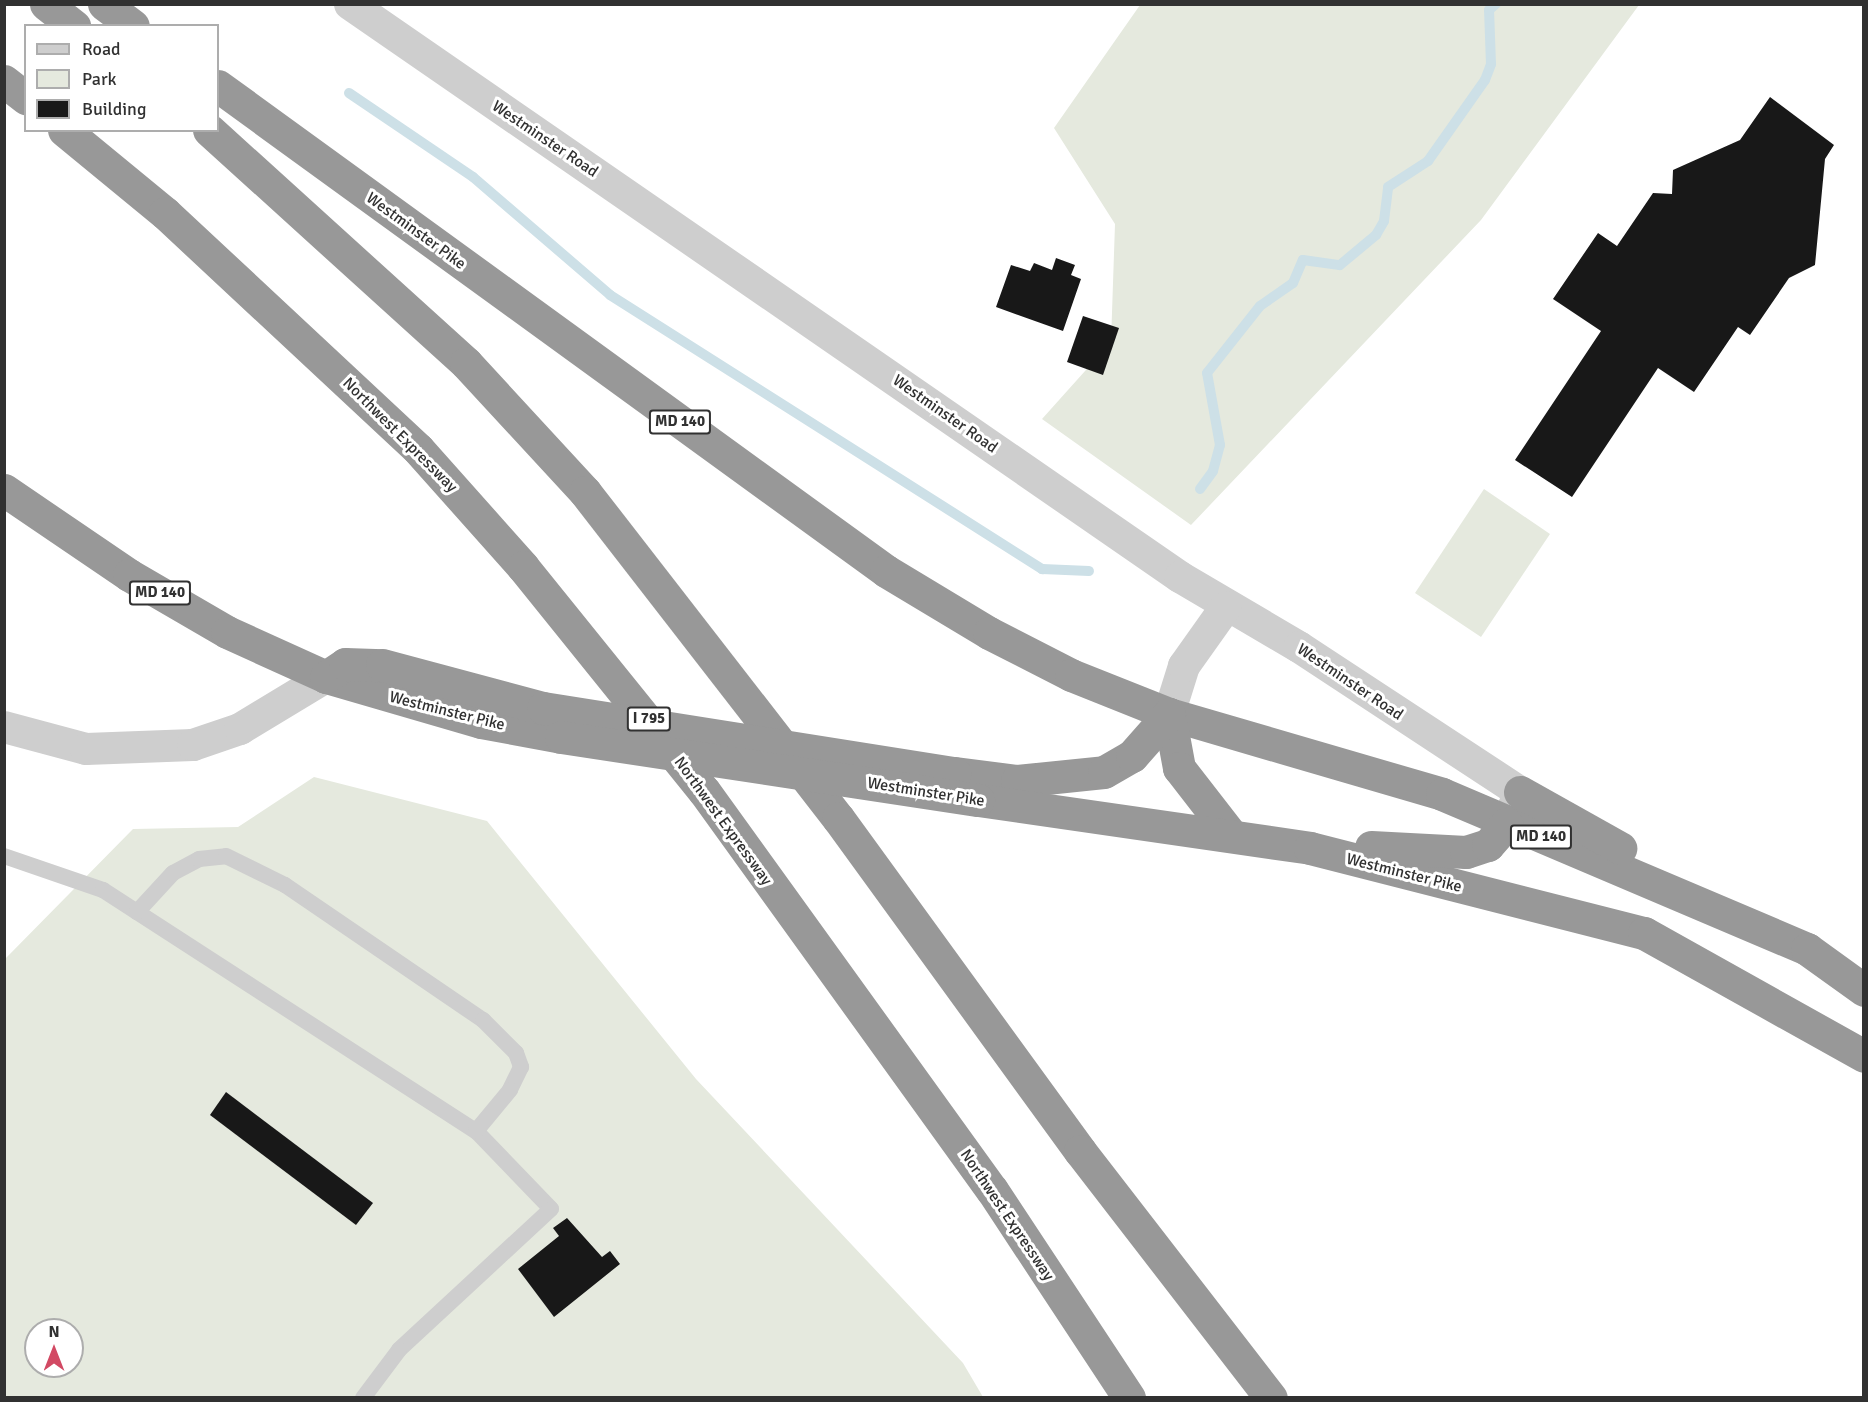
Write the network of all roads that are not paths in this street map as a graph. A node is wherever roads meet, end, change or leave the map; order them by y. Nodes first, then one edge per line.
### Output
1 (46, 4) edge
2 (104, 4) edge
3 (350, 4) edge
4 (71, 24) edge
5 (130, 24) edge
6 (4, 81) edge
7 (219, 88) edge
8 (24, 97) edge
9 (66, 132) edge
10 (211, 132) edge
11 (4, 490) edge
12 (1226, 607) junction
13 (326, 677) junction
14 (1169, 714) junction
15 (4, 727) edge
16 (1520, 792) junction
17 (1506, 824) junction
18 (1231, 836) junction
19 (1310, 848) junction
20 (4, 856) edge
21 (137, 912) junction
22 (1808, 949) junction
23 (1863, 981) edge
24 (1863, 990) edge
25 (1788, 1010) junction
26 (1863, 1056) edge
27 (1863, 1078) edge
28 (476, 1131) junction
29 (363, 1398) edge
30 (1129, 1398) edge
31 (1271, 1398) edge

1 - 4 highway
2 - 5 highway
3 - 12 street, Westminster Road
6 - 8 highway
7 - 14 highway, Westminster Pike / MD 140
9 - 30 highway, Northwest Expressway / I 795
10 - 31 highway
11 - 13 highway, Westminster Pike / MD 140
12 - 14 street
12 - 16 street, Westminster Road
13 - 14 highway, bridge
13 - 15 street
13 - 18 highway, Westminster Pike / MD 140, bridge
14 - 17 highway, Westminster Pike / MD 140
14 - 18 highway
16 - 17 street
16 - 22 highway
17 - 19 highway
17 - 22 highway, Westminster Pike / MD 140
18 - 19 highway, Westminster Pike / MD 140
19 - 25 highway, Westminster Pike / MD 140
20 - 21 lane
21 - 28 lane
21 - 28 lane
22 - 23 highway
22 - 24 highway, Westminster Pike / MD 140
25 - 26 highway, Westminster Pike / MD 140
25 - 27 highway
28 - 29 lane

